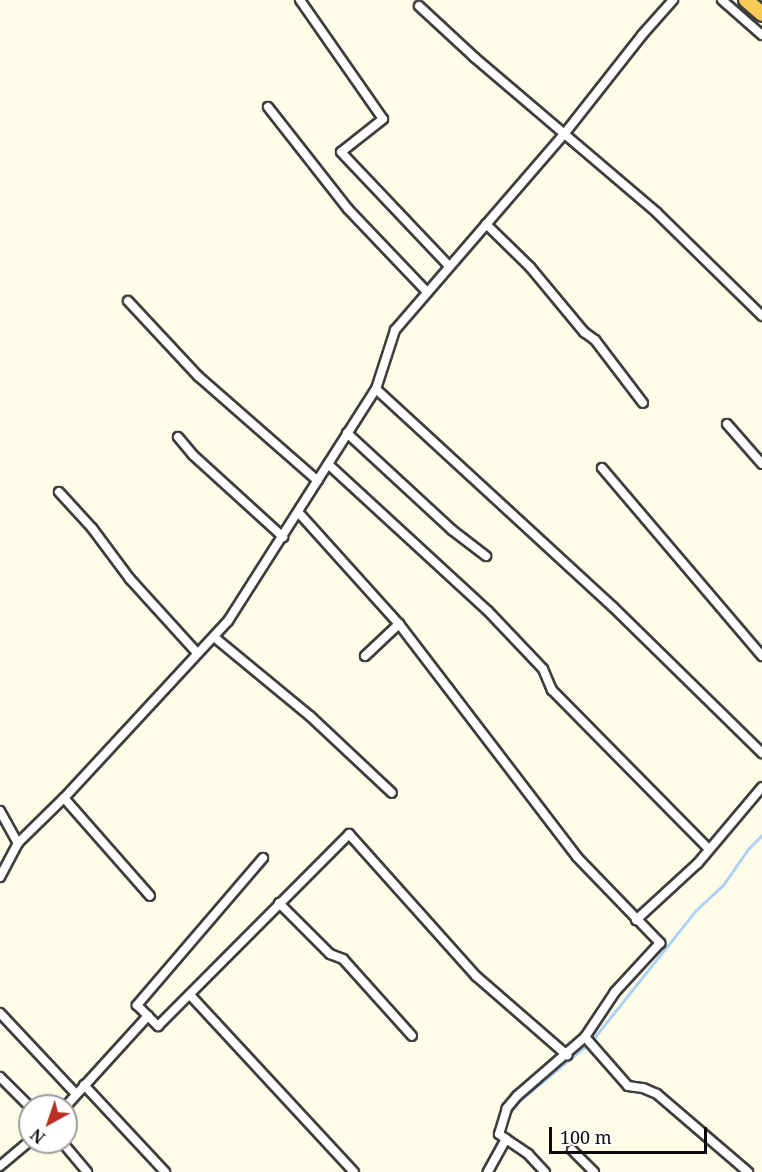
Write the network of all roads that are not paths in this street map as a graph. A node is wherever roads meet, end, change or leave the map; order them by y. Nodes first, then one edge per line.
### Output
1 (300, 0) edge
2 (673, 0) edge
3 (722, 0) edge
4 (746, 0) edge
5 (419, 6) dead end
6 (762, 14) edge
7 (762, 35) edge
8 (268, 107) dead end
9 (565, 133) junction
10 (486, 224) junction
11 (449, 266) junction
12 (427, 292) junction
13 (128, 301) dead end
14 (762, 316) edge
15 (375, 389) junction
16 (643, 403) dead end
17 (727, 424) dead end
18 (346, 433) junction
19 (178, 437) dead end
20 (328, 464) junction
21 (762, 464) edge
22 (602, 468) dead end
23 (318, 481) junction
24 (59, 492) dead end
25 (299, 513) junction
26 (283, 537) junction
27 (486, 556) dead end
28 (399, 624) junction
29 (214, 637) junction
30 (197, 653) junction
31 (365, 656) dead end
32 (762, 656) edge
33 (762, 753) edge
34 (762, 787) edge
35 (392, 793) dead end
36 (64, 798) junction
37 (0, 812) edge
38 (18, 843) junction
39 (710, 849) junction
40 (263, 858) dead end
41 (0, 877) edge
42 (150, 896) dead end
43 (279, 903) junction
44 (636, 920) junction
45 (190, 995) junction
46 (0, 1013) edge
47 (148, 1016) junction
48 (412, 1036) dead end
49 (585, 1037) junction
50 (567, 1055) junction
51 (0, 1077) edge
52 (84, 1085) junction
53 (76, 1094) joint
54 (18, 1095) edge
55 (506, 1139) junction
56 (572, 1150) dead end
57 (18, 1151) edge
58 (72, 1154) edge
59 (0, 1166) edge
60 (87, 1172) edge
61 (165, 1172) edge
62 (354, 1172) edge
63 (488, 1172) edge
64 (544, 1172) edge
65 (594, 1172) edge
66 (748, 1172) edge

1 - 11 street
2 - 9 street
3 - 7 street
4 - 6 highway
5 - 9 street
8 - 12 street
9 - 10 street
9 - 14 street
10 - 11 street
10 - 16 street
11 - 12 street
12 - 15 street
13 - 23 street
15 - 18 street
15 - 33 street
17 - 21 street
18 - 20 street
18 - 27 street
19 - 26 street
20 - 23 street
20 - 39 street
22 - 32 street
23 - 25 street
24 - 30 street
25 - 26 street
25 - 28 street
26 - 29 street
28 - 31 street
28 - 44 street
29 - 30 street
29 - 35 street
30 - 36 street
34 - 39 street
36 - 38 street
36 - 42 street
37 - 38 street
38 - 41 street
39 - 44 street
40 - 47 street
43 - 45 street
43 - 48 street
43 - 50 street
44 - 49 street
45 - 47 street
45 - 62 street
46 - 53 street
47 - 52 street
49 - 50 street
49 - 66 street
50 - 55 street
51 - 54 street
52 - 53 street
52 - 61 street
55 - 63 street
55 - 64 street
56 - 65 street
57 - 59 street
58 - 60 street

